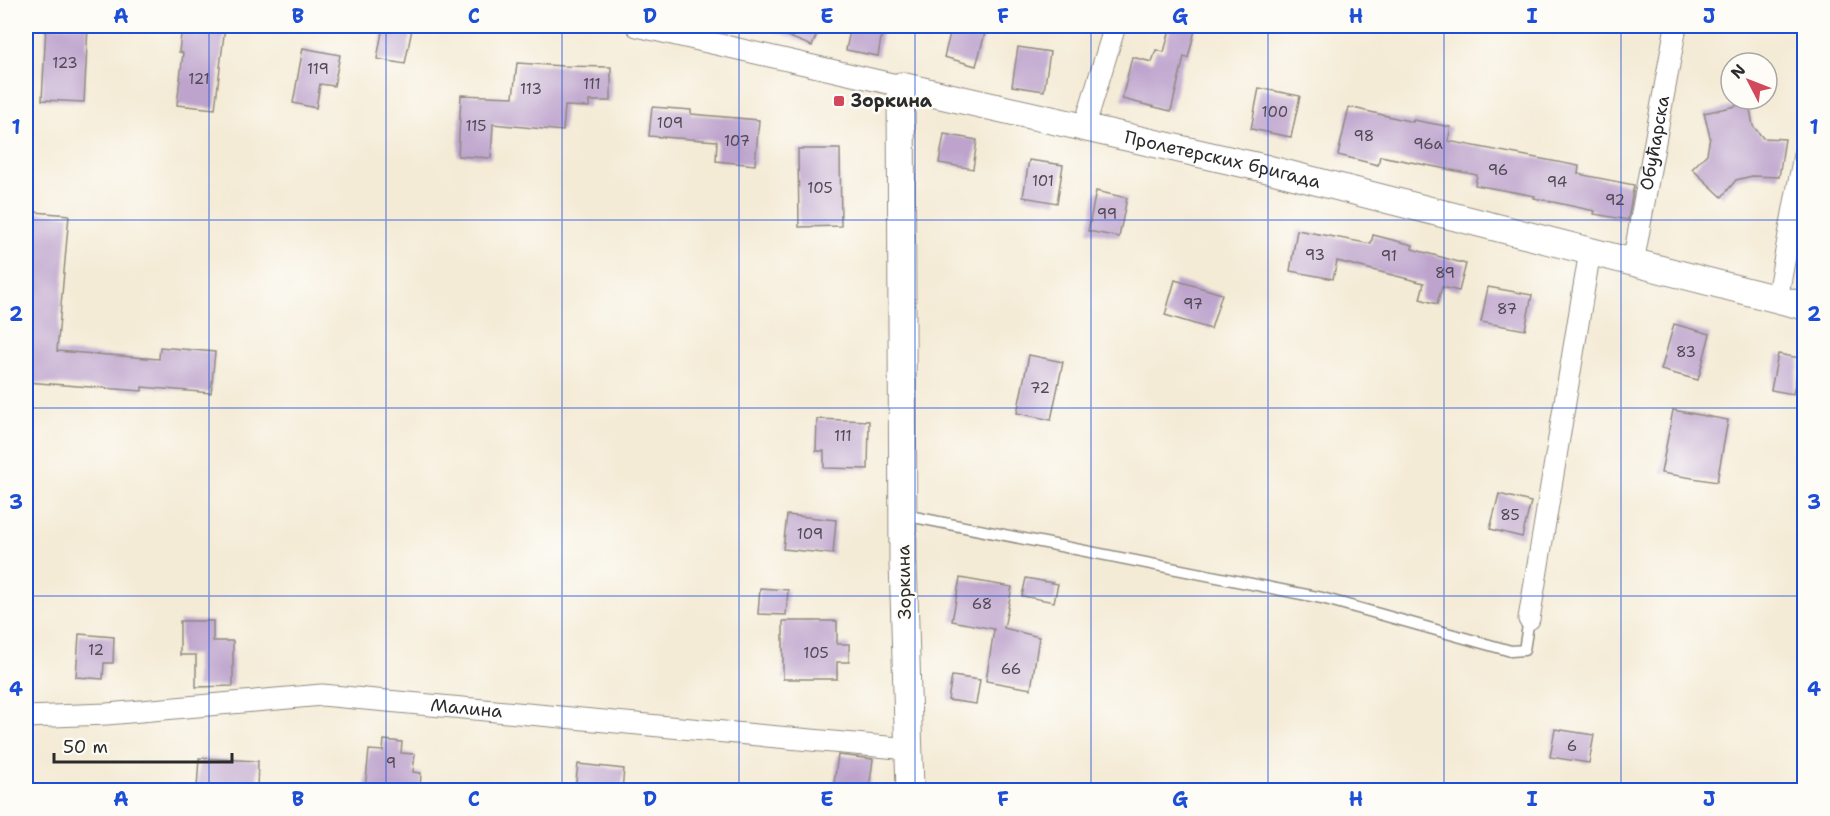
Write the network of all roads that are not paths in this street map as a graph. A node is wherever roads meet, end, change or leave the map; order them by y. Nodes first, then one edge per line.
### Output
1 (637, 26) edge
2 (1115, 26) edge
3 (1676, 26) edge
4 (901, 86) junction
5 (1084, 128) junction
6 (1804, 155) edge
7 (1590, 251) junction
8 (1633, 263) junction
9 (1777, 299) junction
10 (1804, 306) edge
11 (903, 514) junction
12 (1529, 620) joint
13 (26, 717) edge
14 (909, 749) junction
15 (910, 790) edge

1 - 4 street, Пролетерских бригада
2 - 5 street
3 - 8 street, Обућарска
4 - 5 street, Пролетерских бригада
4 - 11 street, Зоркина
5 - 7 street, Пролетерских бригада
6 - 9 street
7 - 8 street, Пролетерских бригада
7 - 12 street
8 - 9 street, Пролетерских бригада
9 - 10 street, Пролетерских бригада
11 - 12 lane
11 - 14 street, Зоркина
13 - 14 street, Малина
14 - 15 street, Зоркина

